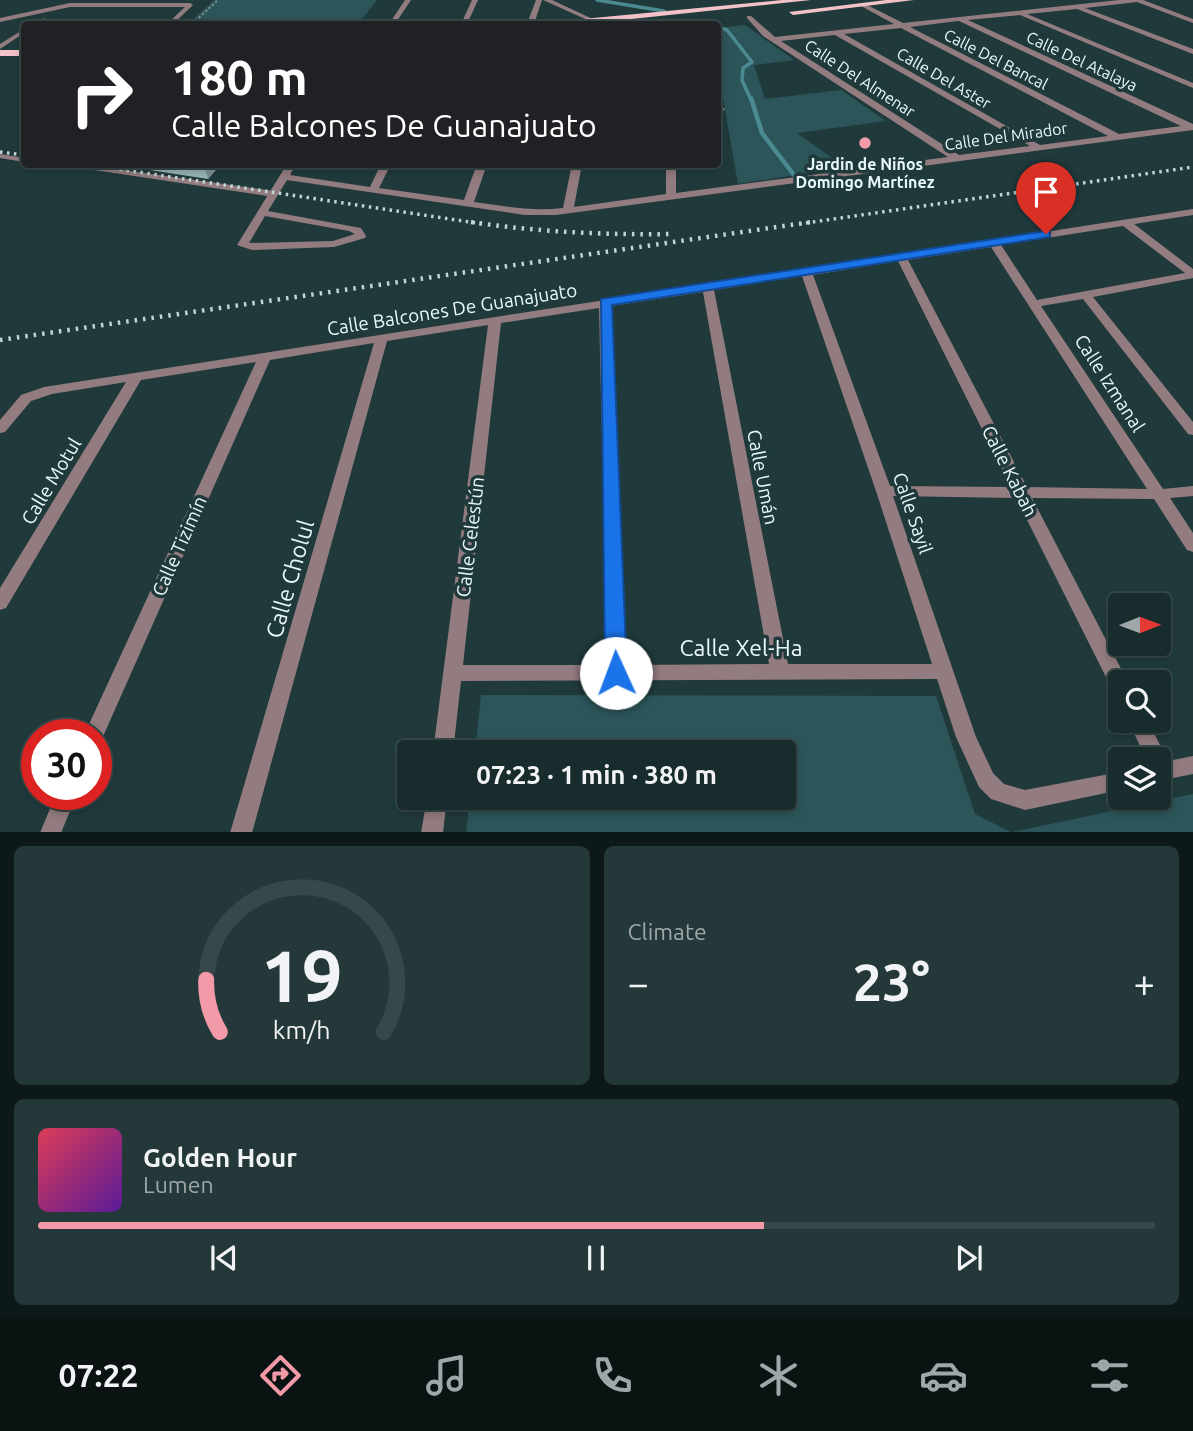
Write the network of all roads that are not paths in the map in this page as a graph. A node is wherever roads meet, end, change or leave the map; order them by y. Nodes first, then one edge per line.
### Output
1 (408, 0) edge
2 (475, 0) edge
3 (539, 0) edge
4 (546, 0) edge
5 (807, 0) edge
6 (910, 0) edge
7 (1062, 0) edge
8 (1137, 0) edge
9 (193, 3) edge
10 (863, 5) junction
11 (1079, 7) junction
12 (787, 13) dead end
13 (1020, 13) junction
14 (762, 15) dead end
15 (745, 17) joint
16 (0, 20) edge
17 (961, 20) junction
18 (173, 21) edge
19 (393, 21) edge
20 (465, 21) edge
21 (531, 21) edge
22 (594, 21) joint
23 (1193, 21) edge
24 (902, 26) junction
25 (21, 33) edge
26 (837, 33) junction
27 (776, 39) junction
28 (21, 45) edge
29 (2, 48) edge
30 (21, 52) edge
31 (1193, 52) edge
32 (0, 62) edge
33 (21, 62) edge
34 (1193, 86) edge
35 (1192, 127) edge
36 (1117, 137) junction
37 (1038, 147) junction
38 (0, 156) edge
39 (958, 159) junction
40 (21, 160) edge
41 (87, 168) edge
42 (289, 168) edge
43 (384, 168) edge
44 (481, 168) edge
45 (576, 168) edge
46 (671, 168) edge
47 (283, 177) junction
48 (373, 190) junction
49 (274, 194) junction
50 (671, 196) junction
51 (468, 204) junction
52 (568, 210) junction
53 (1193, 212) edge
54 (263, 213) junction
55 (1124, 222) junction
56 (993, 242) junction
57 (901, 256) junction
58 (806, 272) junction
59 (1193, 275) edge
60 (708, 287) junction
61 (1085, 294) junction
62 (605, 302) junction
63 (1035, 304) junction
64 (495, 321) junction
65 (382, 338) junction
66 (265, 356) junction
67 (135, 378) junction
68 (0, 429) edge
69 (1193, 431) edge
70 (884, 491) junction
71 (1193, 491) edge
72 (1021, 492) junction
73 (1160, 494) junction
74 (1193, 546) edge
75 (0, 603) edge
76 (1112, 670) edge
77 (943, 671) junction
78 (616, 673) junction
79 (780, 673) junction
80 (454, 674) junction
81 (101, 719) edge
82 (445, 740) edge
83 (1193, 765) edge
84 (1171, 766) edge
85 (1108, 783) edge
86 (60, 810) edge
87 (435, 810) edge
88 (50, 832) edge
89 (241, 832) edge
90 (432, 832) edge

1 - 19 street
2 - 20 street
3 - 21 street
4 - 22 street
5 - 22 main road
6 - 10 main road
7 - 11 street
8 - 11 street
8 - 23 street
9 - 16 lane
9 - 18 lane
10 - 12 main road
10 - 24 street, Calle Del Bancal
11 - 13 street
11 - 31 street
13 - 17 street
13 - 34 street
14 - 15 main road
15 - 27 street, Calle Del Almenar
17 - 24 street
17 - 35 street, Calle Del Atalaya
24 - 26 street
24 - 36 street, Calle Del Bancal
25 - 29 lane
26 - 27 street
26 - 37 street, Calle Del Aster
27 - 39 street, Calle Del Almenar
28 - 29 lane
29 - 30 main road
32 - 33 main road
35 - 36 street, Calle Del Mirador
36 - 37 street, Calle Del Mirador
37 - 39 street, Calle Del Mirador
38 - 40 lane
39 - 50 street, Calle Del Mirador
41 - 49 lane
42 - 47 street
43 - 48 street
44 - 51 street
45 - 52 street
46 - 50 street
47 - 48 street, Calle Del Mirador
47 - 49 street
48 - 51 street, Calle Del Mirador
49 - 54 street
50 - 52 street, Calle Del Mirador
51 - 52 street, Calle Del Mirador
53 - 55 street, Calle Balcones De Guanajuato
54 - 54 street
55 - 56 street, Calle Balcones De Guanajuato
55 - 59 street
56 - 57 street, Calle Balcones De Guanajuato
56 - 63 street, Calle Izmanal
57 - 58 street, Calle Balcones De Guanajuato
57 - 72 street, Calle Kabah
58 - 60 street, Calle Balcones De Guanajuato
58 - 70 street, Calle Sayil
59 - 61 street
60 - 62 street, Calle Balcones De Guanajuato
60 - 79 street, Calle Umán
61 - 63 street
61 - 69 street
62 - 64 street, Calle Balcones De Guanajuato
62 - 78 street
63 - 73 street, Calle Izmanal
64 - 65 street, Calle Balcones De Guanajuato
64 - 80 street, Calle Celestún
65 - 66 street, Calle Balcones De Guanajuato
65 - 89 street, Calle Cholul
66 - 67 street, Calle Balcones De Guanajuato
66 - 81 street, Calle Tizimín
67 - 68 street, Calle Balcones De Guanajuato
67 - 75 street, Calle Motul
70 - 72 street
70 - 77 street, Calle Sayil
71 - 73 street
72 - 73 street
72 - 76 street, Calle Kabah
73 - 74 street, Calle Izmanal
77 - 79 street, Calle Xel-Ha
77 - 85 street, Calle Sayil
78 - 79 street, Calle Xel-Ha
78 - 80 street, Calle Xel-Ha
80 - 82 street, Calle Celestún
83 - 84 street
86 - 88 street
87 - 90 street

